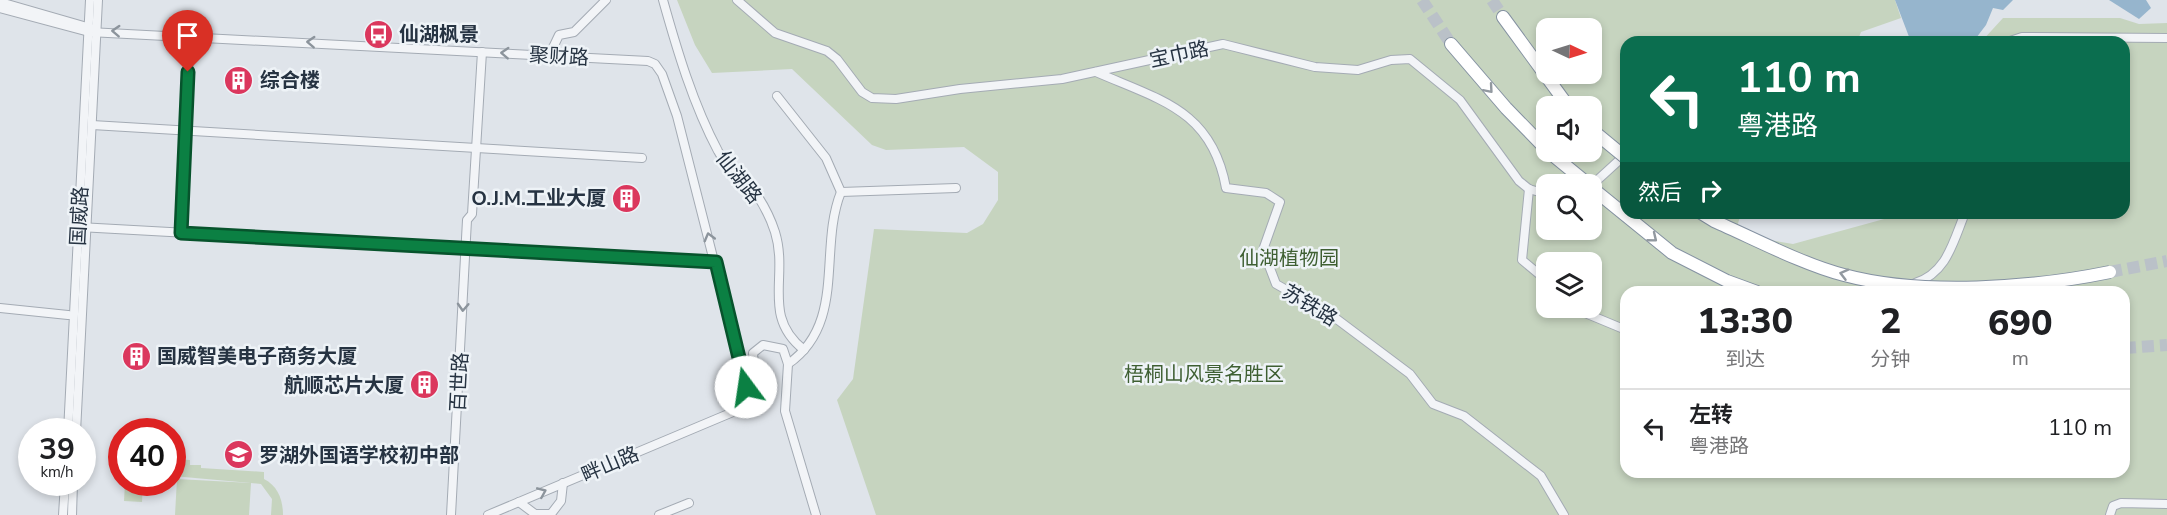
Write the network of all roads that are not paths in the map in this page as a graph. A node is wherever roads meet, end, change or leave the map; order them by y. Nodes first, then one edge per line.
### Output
1 (90, 0) edge
2 (98, 0) edge
3 (606, 0) edge
4 (663, 0) edge
5 (737, 0) edge
6 (0, 2) edge
7 (0, 8) edge
8 (1503, 17) tunnel mouth
9 (92, 29) junction
10 (2130, 38) edge
11 (2167, 38) edge
12 (1451, 44) tunnel mouth
13 (189, 52) dead end
14 (482, 52) junction
15 (549, 56) junction
16 (1095, 72) junction
17 (777, 96) dead end
18 (1561, 96) edge
19 (92, 125) junction
20 (186, 130) junction
21 (1536, 138) edge
22 (1602, 138) edge
23 (476, 148) junction
24 (1620, 151) edge
25 (642, 158) dead end
26 (1620, 161) edge
27 (1562, 162) edge
28 (1576, 174) edge
29 (1602, 176) edge
30 (956, 188) dead end
31 (1529, 189) junction
32 (1536, 191) edge
33 (841, 192) junction
34 (1602, 196) edge
35 (1620, 211) edge
36 (1630, 219) edge
37 (1711, 219) edge
38 (1962, 219) edge
39 (82, 228) junction
40 (181, 233) junction
41 (466, 248) junction
42 (716, 262) junction
43 (1536, 272) edge
44 (2110, 272) tunnel mouth
45 (1739, 286) edge
46 (1902, 286) edge
47 (1961, 286) edge
48 (1961, 286) edge
49 (0, 308) edge
50 (68, 315) dead end
51 (1597, 318) edge
52 (1620, 328) edge
53 (804, 350) junction
54 (788, 364) junction
55 (736, 410) junction
56 (69, 418) edge
57 (76, 418) edge
58 (563, 483) junction
59 (64, 496) edge
60 (73, 496) edge
61 (519, 502) junction
62 (689, 503) dead end
63 (2167, 504) edge
64 (551, 514) edge
65 (63, 515) edge
66 (72, 515) edge
67 (451, 515) edge
68 (488, 515) edge
69 (659, 515) edge
70 (816, 515) edge
71 (1564, 515) edge
72 (2110, 515) edge

1 - 9 street, 国威路
2 - 9 street, 国威路
3 - 15 street
4 - 53 street, 仙湖路
5 - 16 street, 宝巾路
6 - 9 street, 聚财路
7 - 9 street, 聚财路
8 - 18 highway
14 -> 9 street, 聚财路
9 - 19 street, 国威路
9 - 39 street, 国威路
10 - 11 street
12 -> 21 highway
13 - 20 street
15 -> 14 street, 聚财路
14 - 23 street, 百世路
42 -> 15 street, 聚财路
16 - 31 street, 宝巾路
16 - 71 street, 苏铁路
17 - 33 street
19 - 20 street
19 - 39 street, 国威路
20 - 23 street
20 - 40 street
22 - 24 highway, bridge
23 - 25 street
23 - 41 street, 百世路
26 - 29 street
27 - 28 highway
30 - 33 street
31 - 32 street
31 - 43 street
33 - 53 street
34 -> 35 highway
36 -> 45 highway
48 -> 37 highway, bridge
38 - 46 street
39 - 40 street
39 - 56 street, 国威路
39 - 57 street, 国威路
40 - 41 street
41 - 42 street
41 -> 67 street, 百世路
42 - 55 street, 聚财路
44 -> 47 highway, bridge
49 - 50 street
51 - 52 street
53 - 54 street
54 - 55 street, 畔山路
54 - 70 street
55 - 58 street, 畔山路
61 -> 58 street, 畔山路
58 - 64 street
59 - 65 street
60 - 66 street
61 - 64 street
61 - 68 street, 畔山路
62 - 69 street
63 - 72 street

